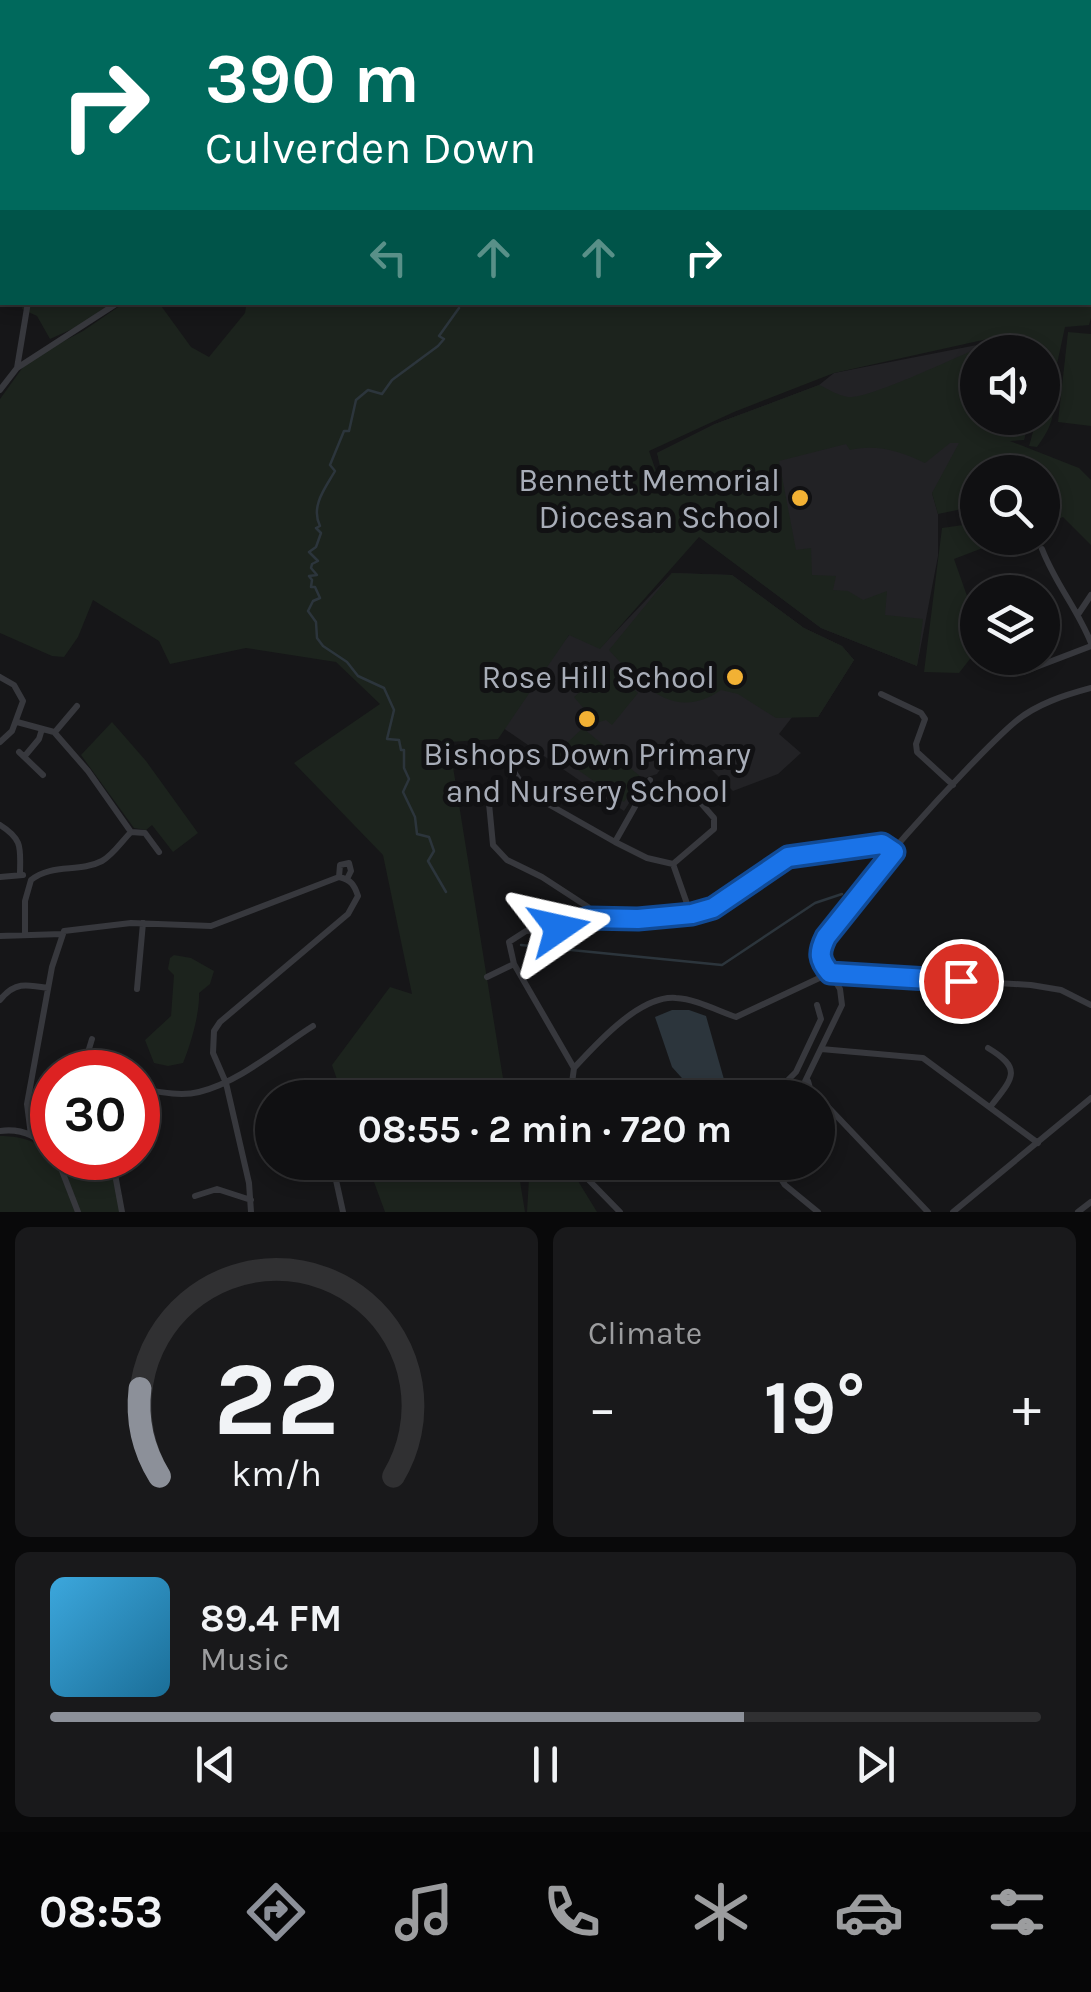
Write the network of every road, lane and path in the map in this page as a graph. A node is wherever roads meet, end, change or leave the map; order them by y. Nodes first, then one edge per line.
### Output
1 (28, 305) edge
2 (114, 305) edge
3 (17, 368) junction
4 (0, 390) edge
5 (1044, 555) edge
6 (1091, 595) edge
7 (1079, 613) junction
8 (1091, 645) edge
9 (1060, 657) edge
10 (0, 677) edge
11 (1091, 688) edge
12 (881, 694) dead end
13 (76, 706) dead end
14 (17, 722) junction
15 (42, 728) junction
16 (54, 732) junction
17 (0, 742) edge
18 (514, 772) dead end
19 (43, 774) dead end
20 (650, 780) dead end
21 (954, 785) junction
22 (488, 793) dead end
23 (700, 802) dead end
24 (0, 826) edge
25 (130, 832) junction
26 (615, 842) junction
27 (159, 852) dead end
28 (894, 852) junction
29 (673, 864) junction
30 (20, 875) junction
31 (0, 877) edge
32 (34, 877) junction
33 (692, 914) junction
34 (588, 918) junction
35 (143, 923) junction
36 (25, 934) junction
37 (62, 934) junction
38 (0, 936) edge
39 (514, 964) junction
40 (830, 973) junction
41 (486, 978) dead end
42 (48, 988) junction
43 (137, 989) dead end
44 (0, 1000) edge
45 (1091, 1004) edge
46 (817, 1005) dead end
47 (313, 1026) dead end
48 (92, 1039) dead end
49 (988, 1048) dead end
50 (821, 1049) junction
51 (37, 1050) edge
52 (89, 1050) edge
53 (802, 1058) junction
54 (815, 1063) junction
55 (574, 1068) junction
56 (808, 1079) joint
57 (572, 1080) edge
58 (789, 1080) edge
59 (226, 1086) junction
60 (30, 1087) edge
61 (160, 1093) edge
62 (1091, 1098) edge
63 (991, 1106) junction
64 (30, 1123) edge
65 (0, 1132) edge
66 (30, 1135) edge
67 (1038, 1144) junction
68 (69, 1180) edge
69 (116, 1180) edge
70 (336, 1180) edge
71 (590, 1180) edge
72 (781, 1180) edge
73 (196, 1196) dead end
74 (250, 1200) junction
75 (1091, 1202) edge
76 (78, 1212) edge
77 (122, 1212) edge
78 (252, 1212) edge
79 (343, 1212) edge
80 (620, 1212) edge
81 (818, 1212) edge
82 (928, 1212) edge
83 (954, 1212) edge
84 (1078, 1212) edge

1 - 3 street
2 - 3 street
3 - 4 street
5 - 7 street
6 - 7 street
7 - 8 street
8 - 9 street
10 - 14 street
11 - 21 street
12 - 21 street
13 - 16 street
14 - 15 street
14 - 17 street
15 - 16 street
15 - 19 street
16 - 25 street
18 - 26 street
20 - 26 street
21 - 28 street
22 - 34 street
23 - 29 street
24 - 30 street
25 - 27 street
25 - 32 street
26 - 29 street
28 - 33 street
28 - 40 street
29 - 33 street
30 - 31 street
30 - 32 street
32 - 36 street
33 - 34 street
34 - 39 street
35 - 37 street
35 - 43 street
35 - 59 street
36 - 37 street
36 - 38 street
37 - 42 street
39 - 41 street
39 - 55 street
40 - 45 street
40 - 50 street
40 - 55 street
42 - 44 street
42 - 51 street
46 - 53 street
47 - 59 street
48 - 52 street
49 - 63 street
50 - 54 street
50 - 63 street
53 - 54 street
53 - 58 street
54 - 56 street
55 - 57 street
56 - 82 street
59 - 61 street
59 - 74 street
60 - 64 street
62 - 67 street
63 - 67 street
65 - 66 street
67 - 83 street
68 - 76 street
69 - 77 street
70 - 79 street
71 - 80 street
72 - 81 street
73 - 74 street
74 - 78 street
75 - 84 street

